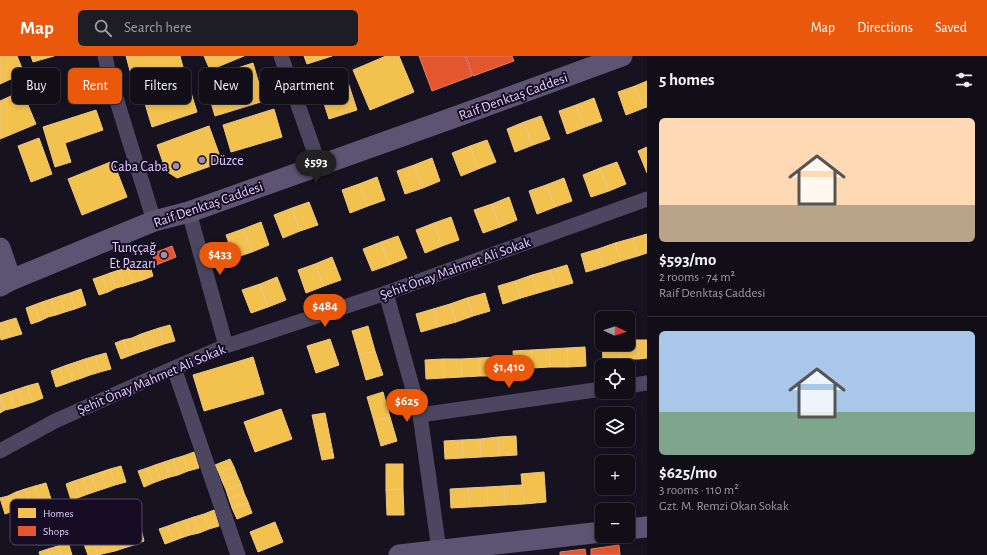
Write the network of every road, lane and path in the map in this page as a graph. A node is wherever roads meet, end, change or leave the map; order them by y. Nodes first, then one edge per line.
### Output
1 (105, 56) edge
2 (281, 56) edge
3 (622, 56) edge
4 (319, 165) junction
5 (647, 199) edge
6 (189, 212) junction
7 (154, 221) junction
8 (0, 248) edge
9 (5, 283) edge
10 (386, 293) junction
11 (226, 346) junction
12 (174, 368) junction
13 (647, 383) edge
14 (635, 385) edge
15 (595, 390) edge
16 (420, 415) junction
17 (0, 451) edge
18 (647, 527) edge
19 (635, 528) edge
20 (595, 533) edge
21 (439, 550) junction
22 (238, 555) edge
23 (399, 555) edge

1 - 7 street
2 - 4 street
3 - 4 street, Raif Denktaş Caddesi
4 - 6 street, Raif Denktaş Caddesi
5 - 10 street, Şehit Önay Mahmet Ali Sokak
6 - 7 street, Raif Denktaş Caddesi
6 - 11 street
7 - 9 street, Raif Denktaş Caddesi
8 - 9 street
10 - 11 street, Şehit Önay Mahmet Ali Sokak
10 - 16 street
11 - 12 street, Şehit Önay Mahmet Ali Sokak
12 - 17 street, Şehit Önay Mahmet Ali Sokak
12 - 22 street
13 - 14 street
15 - 16 street
16 - 21 street
18 - 19 street
20 - 21 street
21 - 23 street

